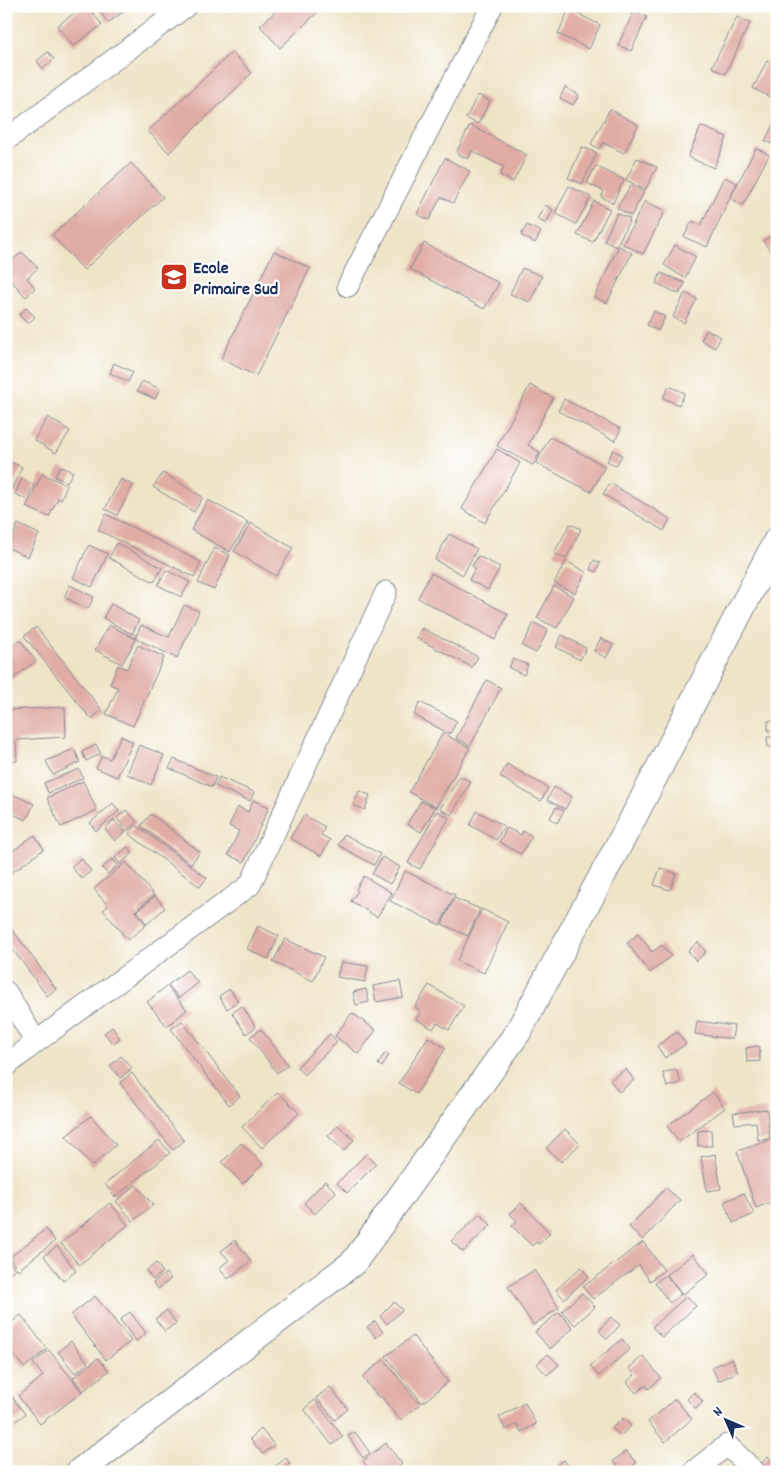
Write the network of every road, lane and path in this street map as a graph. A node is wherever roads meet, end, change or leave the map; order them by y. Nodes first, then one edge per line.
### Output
1 (186, 6) edge
2 (492, 6) edge
3 (6, 140) edge
4 (348, 286) dead end
5 (777, 540) edge
6 (386, 592) dead end
7 (6, 992) edge
8 (36, 1042) junction
9 (6, 1066) edge
10 (79, 1472) edge
11 (693, 1472) edge
12 (755, 1472) edge

1 - 3 street
2 - 4 street
5 - 10 street
6 - 8 street
7 - 8 street
8 - 9 street
11 - 12 street

